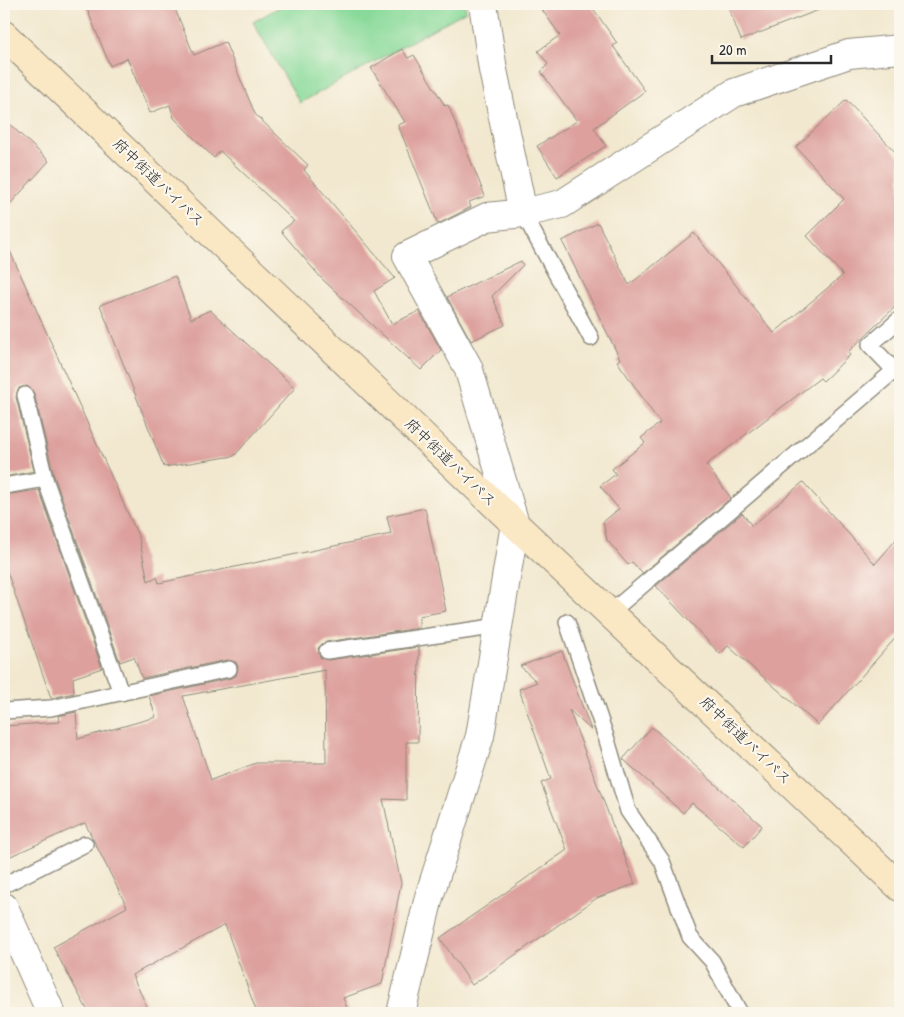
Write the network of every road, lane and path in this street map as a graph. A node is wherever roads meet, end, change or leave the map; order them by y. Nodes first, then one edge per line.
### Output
1 (483, 4) edge
2 (4, 35) edge
3 (900, 49) edge
4 (523, 214) junction
5 (900, 319) edge
6 (592, 338) dead end
7 (898, 373) edge
8 (25, 395) dead end
9 (45, 479) junction
10 (4, 486) edge
11 (515, 524) junction
12 (611, 612) junction
13 (567, 622) dead end
14 (499, 626) junction
15 (326, 651) dead end
16 (229, 668) dead end
17 (121, 693) junction
18 (4, 710) edge
19 (85, 844) dead end
20 (4, 885) edge
21 (900, 887) edge
22 (4, 907) edge
23 (51, 1013) edge
24 (400, 1013) edge
25 (740, 1013) edge

1 - 4 street
2 - 11 street, 府中街道バイパス
3 - 4 street
4 - 6 lane
4 - 11 street
5 - 7 lane
7 - 12 lane
8 - 9 lane
9 - 10 lane
9 - 17 lane
11 - 12 street, 府中街道バイパス
11 - 14 street
12 - 21 street, 府中街道バイパス
13 - 25 lane
14 - 15 lane
14 - 24 street
16 - 17 lane
17 - 18 lane
19 - 20 lane
22 - 23 street

